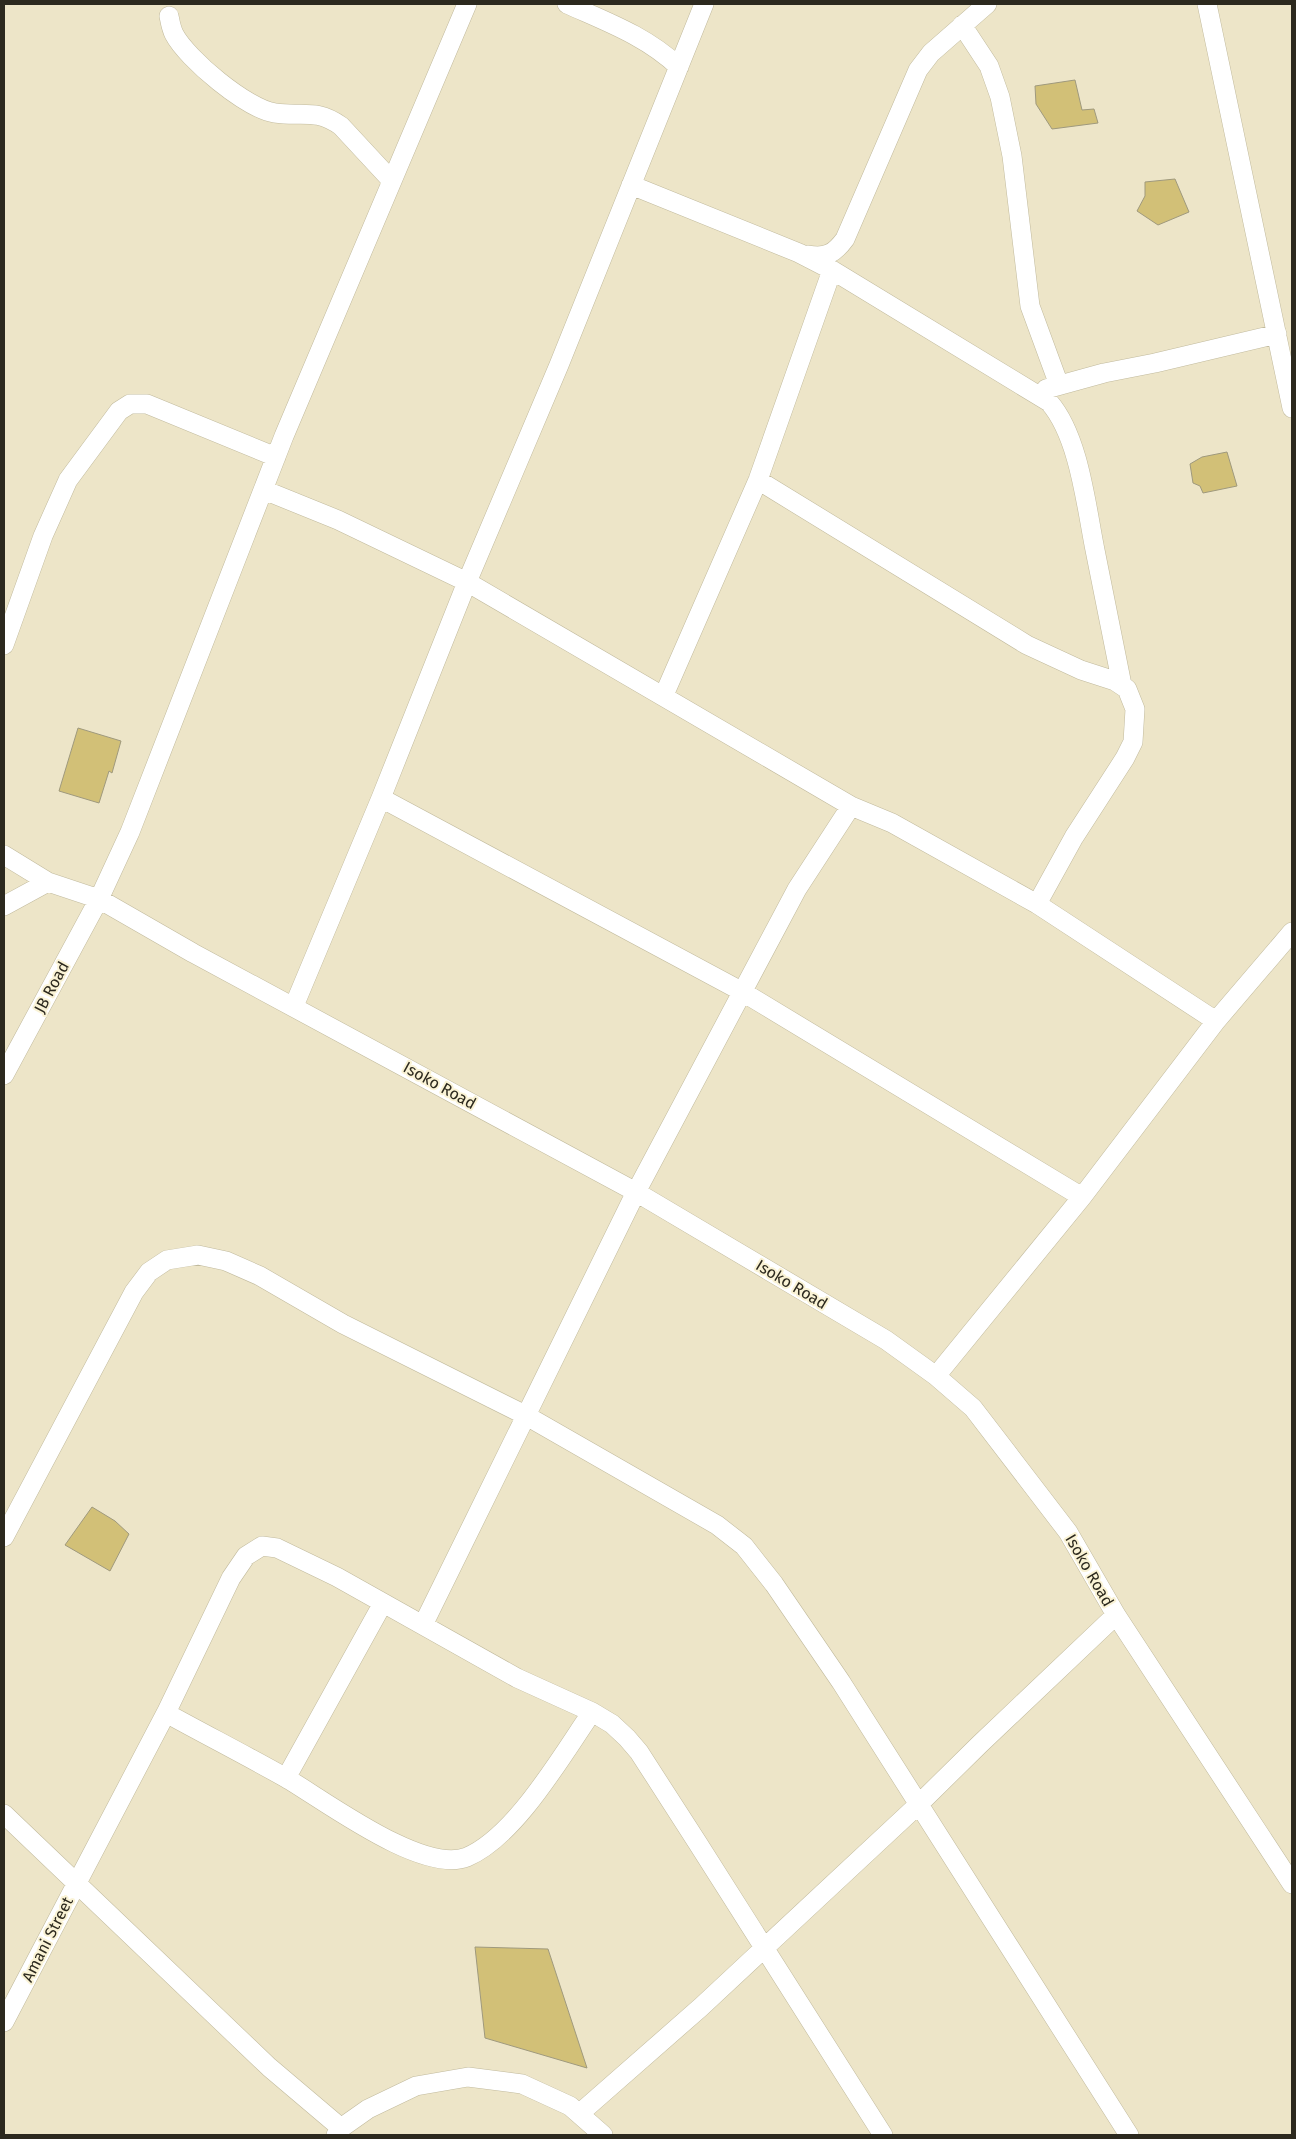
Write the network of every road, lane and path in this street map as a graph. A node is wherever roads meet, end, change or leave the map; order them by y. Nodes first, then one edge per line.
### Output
1 (467, 4) edge
2 (567, 4) edge
3 (704, 4) edge
4 (987, 4) edge
5 (1207, 4) edge
6 (168, 16) dead end
7 (962, 25) junction
8 (679, 67) junction
9 (392, 180) junction
10 (631, 185) junction
11 (799, 253) junction
12 (832, 270) junction
13 (1277, 334) junction
14 (1059, 385) junction
15 (1036, 393) junction
16 (1292, 408) edge
17 (276, 457) junction
18 (758, 480) junction
19 (264, 490) junction
20 (467, 582) junction
21 (4, 645) edge
22 (1122, 685) junction
23 (664, 695) junction
24 (381, 798) junction
25 (851, 806) junction
26 (4, 855) edge
27 (48, 882) junction
28 (99, 899) junction
29 (1037, 904) junction
30 (4, 906) edge
31 (1292, 932) edge
32 (741, 992) junction
33 (294, 1006) junction
34 (1216, 1021) junction
35 (4, 1075) edge
36 (636, 1192) junction
37 (1082, 1197) junction
38 (936, 1376) junction
39 (524, 1415) junction
40 (4, 1537) edge
41 (383, 1603) junction
42 (1116, 1615) junction
43 (423, 1625) junction
44 (592, 1712) junction
45 (166, 1713) junction
46 (286, 1778) junction
47 (919, 1804) junction
48 (4, 1814) edge
49 (76, 1882) junction
50 (1292, 1884) edge
51 (764, 1947) junction
52 (4, 2022) edge
53 (579, 2114) junction
54 (339, 2132) edge
55 (603, 2135) edge
56 (883, 2135) edge
57 (1129, 2135) edge

1 - 9 street, JB Road
2 - 8 street
3 - 8 street
4 - 7 street
5 - 13 street
6 - 9 street
7 - 11 street
7 - 14 street
8 - 10 street
9 - 17 street, JB Road
10 - 11 street
10 - 20 street
11 - 12 street
12 - 15 street
12 - 18 street
13 - 14 street
13 - 16 street
14 - 15 street
15 - 22 street
17 - 19 street, JB Road
17 - 21 street
18 - 22 street
18 - 23 street
19 - 20 street
19 - 28 street, JB Road
20 - 23 street
20 - 24 street
22 - 29 street
23 - 25 street
24 - 32 street
24 - 33 street
25 - 29 street
25 - 32 street
26 - 27 street, Isoko Road
27 - 28 street, Isoko Road
27 - 30 street
28 - 33 street, Isoko Road
28 - 35 street, JB Road
29 - 34 street
31 - 34 street
32 - 36 street
32 - 37 street
33 - 36 street, Isoko Road
34 - 37 street
36 - 38 street, Isoko Road
36 - 39 street
37 - 38 street
38 - 42 street, Isoko Road
39 - 40 street
39 - 43 street
39 - 47 street
41 - 43 street, Amani Street
41 - 45 street, Amani Street
41 - 46 street
42 - 47 street
42 - 50 street, Isoko Road
43 - 44 street, Amani Street
44 - 46 street
44 - 51 street, Amani Street
45 - 46 street
45 - 49 street, Amani Street
47 - 51 street
47 - 57 street
48 - 49 street
49 - 52 street, Amani Street
49 - 54 street
51 - 53 street
51 - 56 street, Amani Street
53 - 54 street
53 - 55 street

